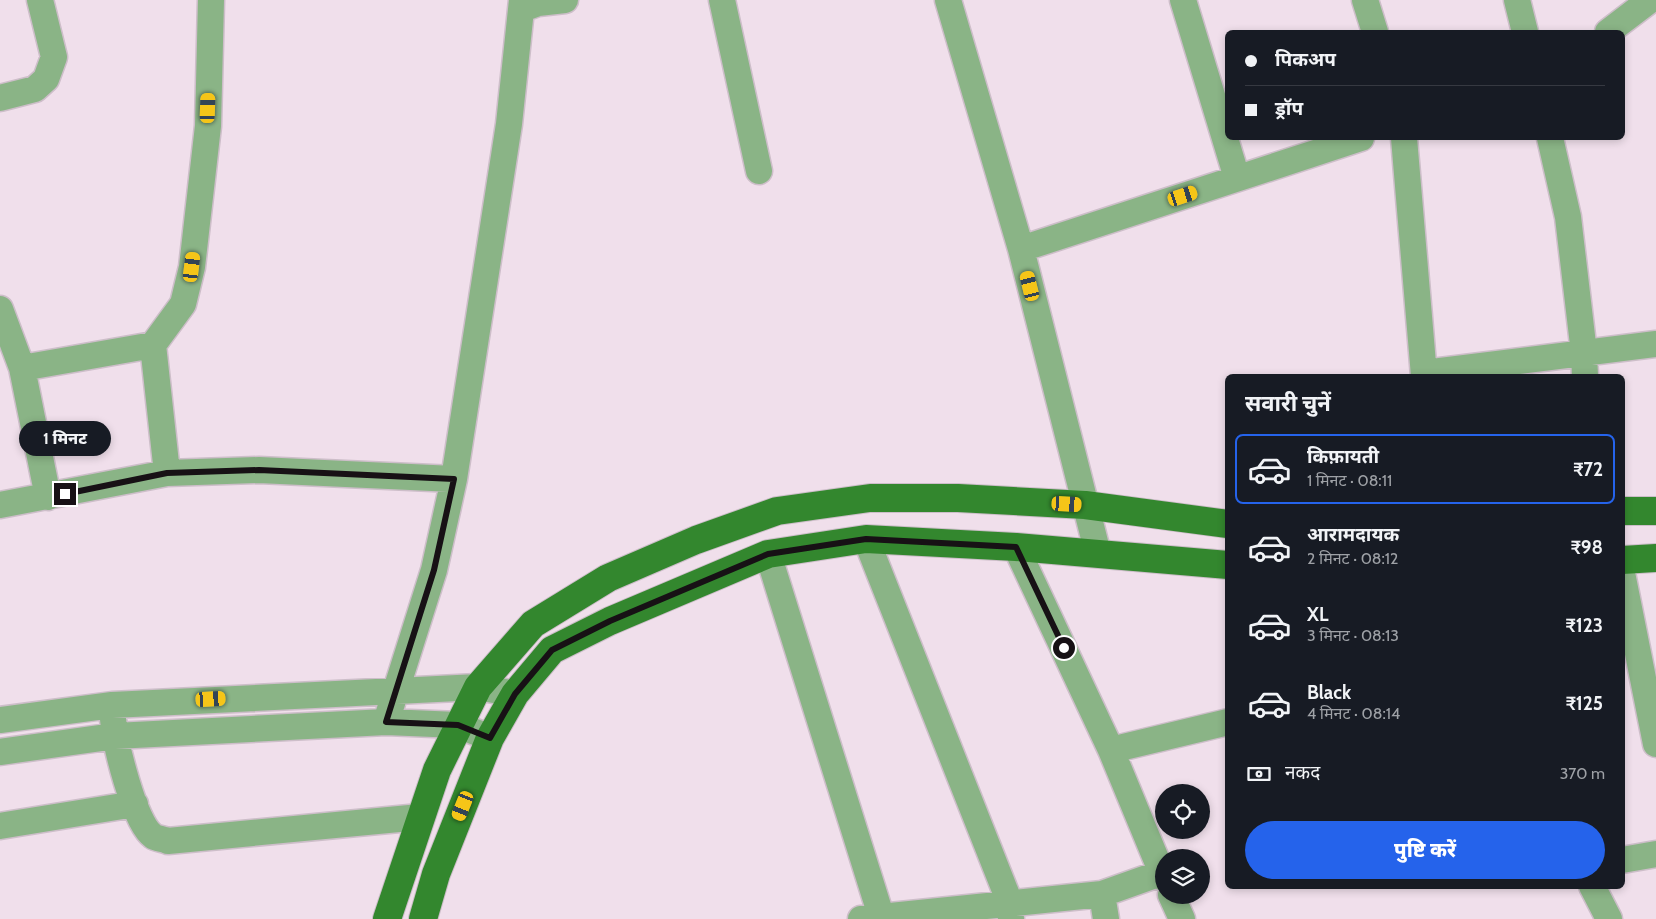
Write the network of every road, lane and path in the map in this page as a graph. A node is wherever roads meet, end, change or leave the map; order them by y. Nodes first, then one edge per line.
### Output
1 (40, 0) edge
2 (212, 0) edge
3 (565, 0) edge
4 (722, 0) edge
5 (948, 0) edge
6 (1183, 0) edge
7 (1365, 0) edge
8 (1517, 0) edge
9 (1650, 0) edge
10 (522, 5) edge
11 (1374, 30) edge
12 (1525, 30) edge
13 (1611, 30) edge
14 (0, 98) edge
15 (1225, 138) edge
16 (1225, 140) edge
17 (1356, 140) edge
18 (1404, 140) edge
19 (1550, 140) edge
20 (759, 171) dead end
21 (1237, 178) junction
22 (1021, 249) junction
23 (0, 309) edge
24 (1656, 344) edge
25 (153, 345) junction
26 (1585, 365) edge
27 (22, 368) junction
28 (1424, 374) edge
29 (1440, 374) edge
30 (167, 473) junction
31 (454, 479) junction
32 (48, 497) junction
33 (0, 505) edge
34 (1085, 505) junction
35 (1625, 511) edge
36 (1656, 511) edge
37 (1225, 524) edge
38 (866, 539) junction
39 (1016, 547) junction
40 (768, 554) junction
41 (1098, 554) junction
42 (1656, 558) edge
43 (1625, 560) edge
44 (1225, 565) edge
45 (1625, 588) edge
46 (478, 687) junction
47 (396, 691) junction
48 (515, 694) junction
49 (112, 705) junction
50 (0, 720) edge
51 (386, 722) junction
52 (1225, 723) edge
53 (458, 725) junction
54 (115, 736) junction
55 (490, 738) junction
56 (1656, 744) edge
57 (1111, 750) junction
58 (0, 752) edge
59 (134, 804) junction
60 (420, 817) junction
61 (0, 826) edge
62 (1656, 854) edge
63 (1155, 858) edge
64 (1625, 859) edge
65 (1155, 886) edge
66 (1594, 889) edge
67 (1175, 904) edge
68 (1104, 906) edge
69 (1010, 911) edge
70 (875, 918) edge
71 (387, 919) edge
72 (424, 919) edge
73 (1182, 919) edge
74 (1609, 919) edge

1 - 14 street
2 - 25 street
3 - 10 street
4 - 20 street
5 - 22 street
6 - 15 street
7 - 11 street
8 - 12 street
9 - 13 street
10 - 31 street
16 - 21 street
17 - 21 street
18 - 28 street
19 - 26 street
21 - 22 street
22 - 34 street
23 - 27 street
24 - 26 street
25 - 27 street
25 - 30 street
26 - 29 street
27 - 32 street
30 - 31 street
30 - 32 street
31 - 47 street
32 - 33 street
34 - 37 main road
34 - 41 street
34 - 46 main road
35 - 36 main road
38 - 39 main road
38 - 40 main road
38 - 69 street
39 - 41 main road
39 - 57 street
40 - 48 main road
40 - 70 street
41 - 44 main road
42 - 43 main road
45 - 56 street
46 - 47 street
46 - 48 street
46 - 53 main road
47 - 49 street
47 - 51 street
48 - 55 main road
49 - 50 street
49 - 54 street
51 - 53 street
51 - 54 street
52 - 57 street
53 - 55 street
53 - 60 main road
54 - 58 street
54 - 59 street
55 - 72 main road
57 - 63 street
59 - 60 street
59 - 61 street
60 - 71 main road
62 - 64 street
65 - 68 street
66 - 74 street
67 - 73 street
68 - 69 street
69 - 70 street

